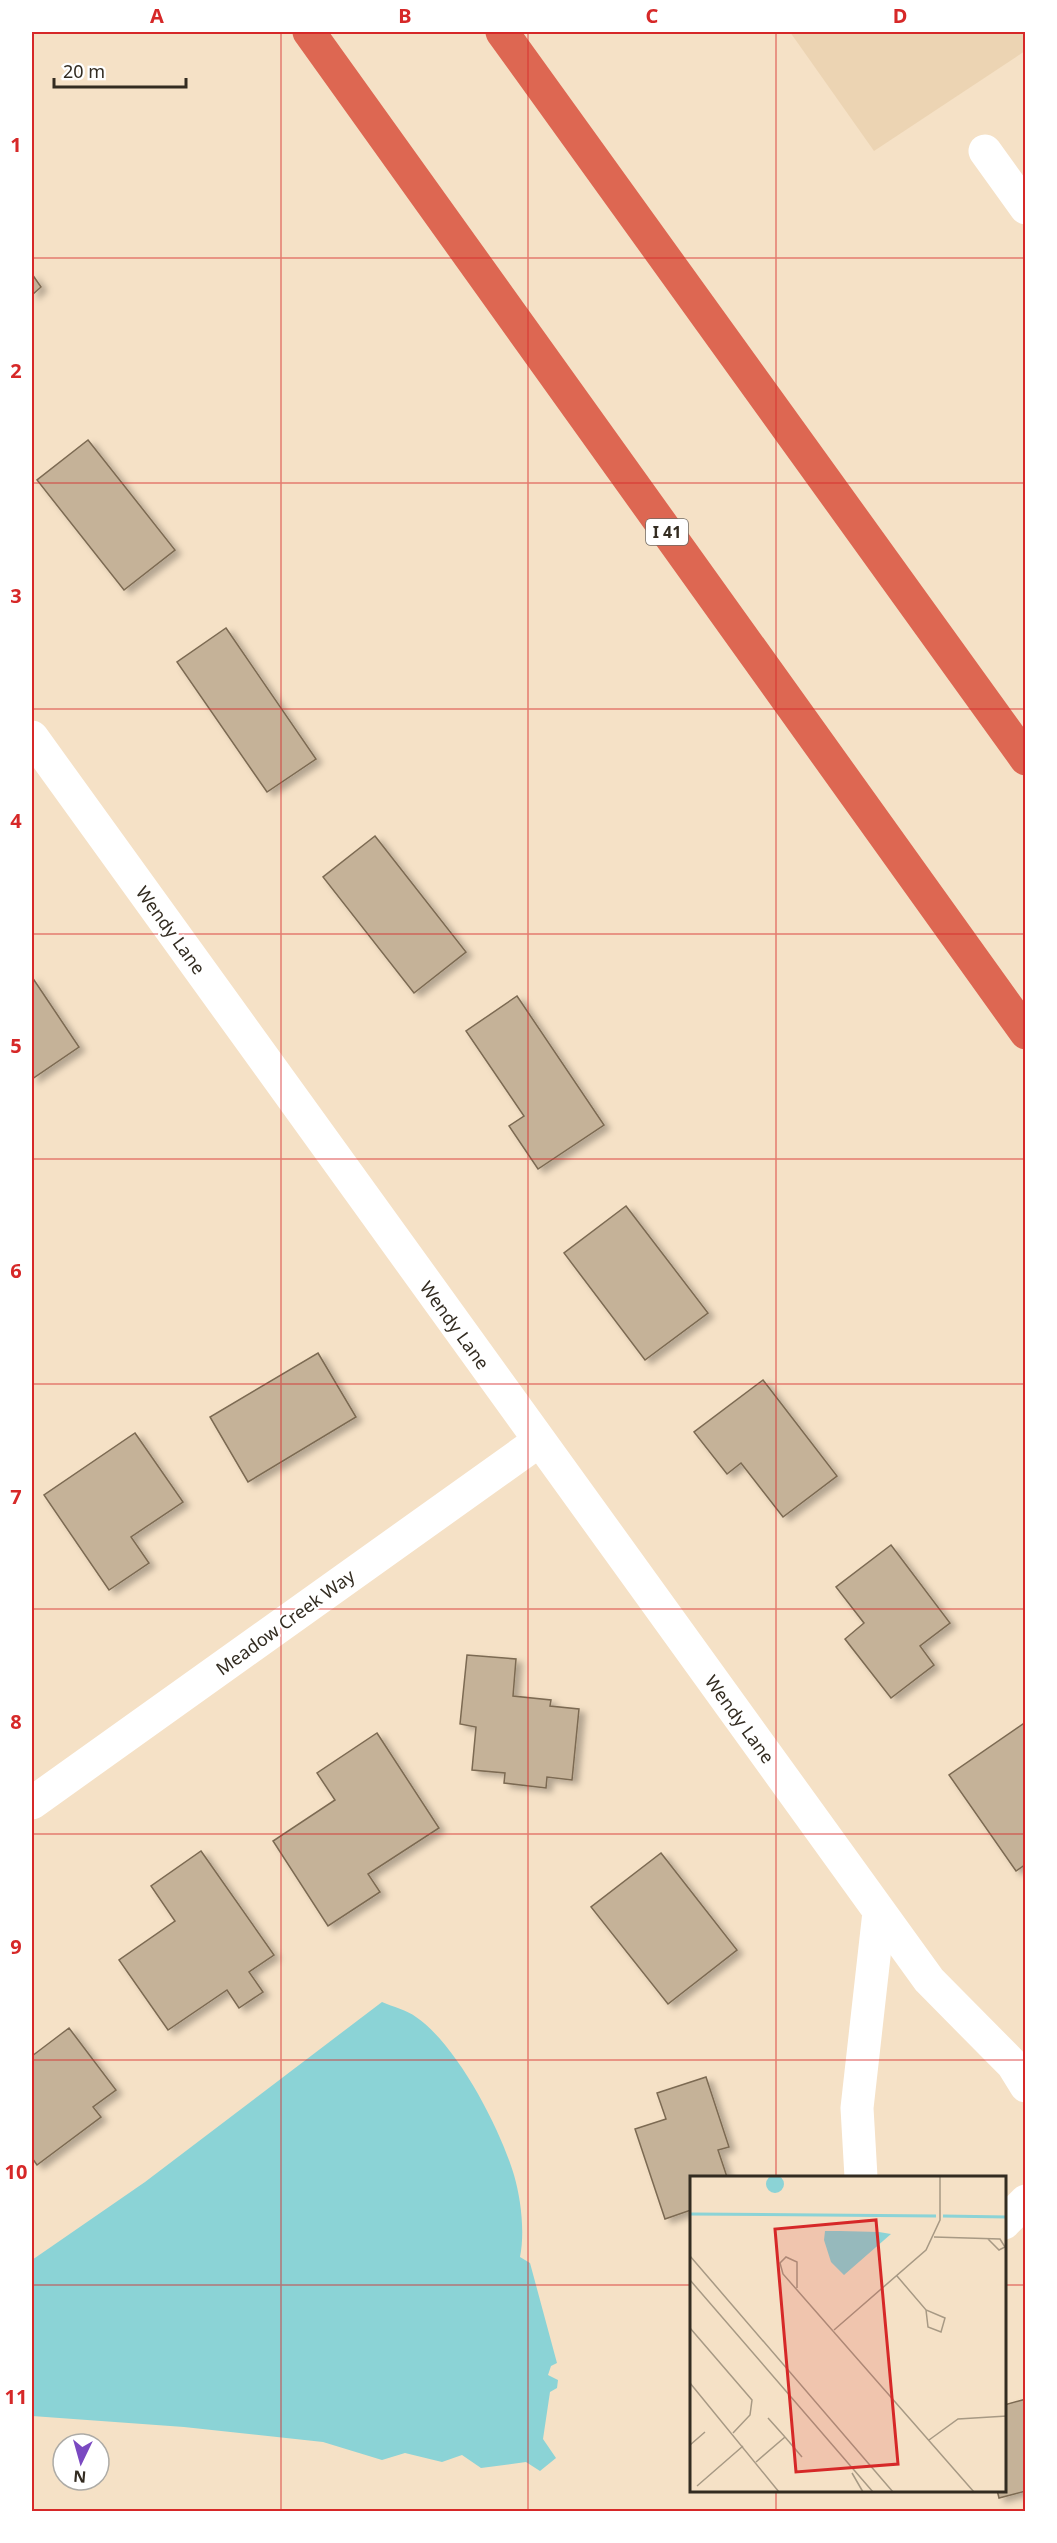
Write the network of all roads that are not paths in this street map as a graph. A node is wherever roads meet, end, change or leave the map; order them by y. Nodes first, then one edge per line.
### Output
1 (309, 32) edge
2 (502, 32) edge
3 (522, 32) edge
4 (551, 100) junction
5 (985, 151) dead end
6 (1026, 208) edge
7 (32, 737) edge
8 (1026, 759) edge
9 (1026, 1033) edge
10 (539, 1441) junction
11 (32, 1803) edge
12 (879, 1912) junction
13 (1026, 2086) edge
14 (861, 2176) edge
15 (1026, 2201) edge
16 (1006, 2222) edge

1 - 9 highway, I 41
2 - 4 highway
3 - 4 highway
4 - 8 highway
5 - 6 street
7 - 10 street, Wendy Lane
10 - 11 street, Meadow Creek Way
10 - 12 street, Wendy Lane
12 - 13 street, Wendy Lane
12 - 14 street
15 - 16 street

